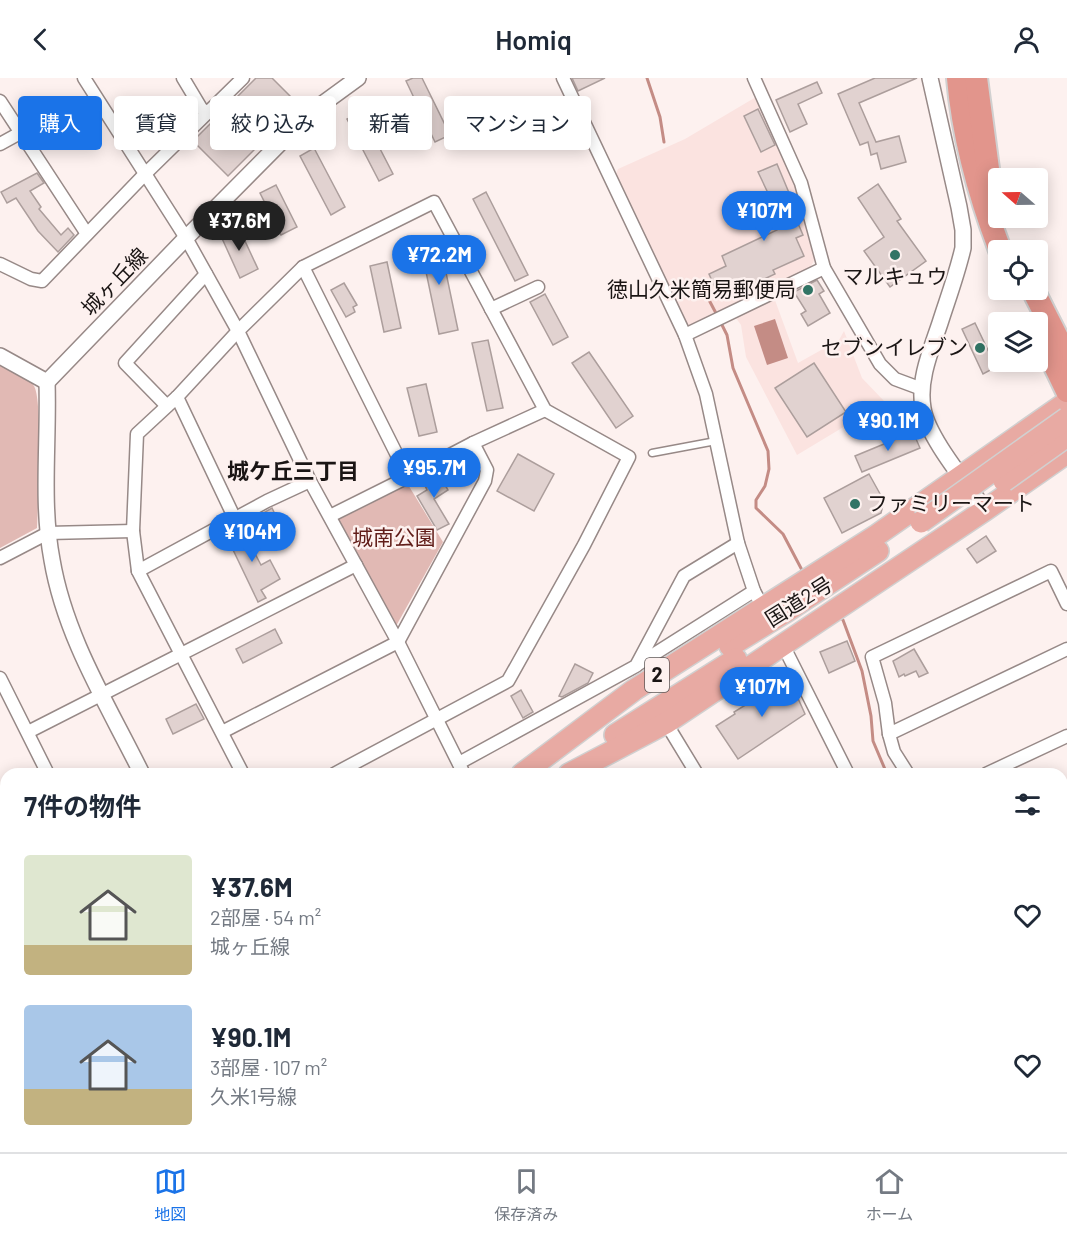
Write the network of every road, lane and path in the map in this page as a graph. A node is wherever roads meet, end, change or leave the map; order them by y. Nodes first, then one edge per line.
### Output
1 (84, 78) edge
2 (183, 78) edge
3 (243, 78) edge
4 (358, 78) edge
5 (563, 78) edge
6 (754, 78) edge
7 (930, 78) edge
8 (957, 78) edge
9 (976, 78) edge
10 (0, 101) edge
11 (207, 113) junction
12 (18, 131) edge
13 (18, 135) edge
14 (0, 144) edge
15 (31, 150) edge
16 (988, 171) edge
17 (145, 174) junction
18 (87, 234) junction
19 (186, 238) junction
20 (996, 240) edge
21 (0, 264) edge
22 (303, 267) junction
23 (824, 268) junction
24 (206, 274) junction
25 (538, 287) dead end
26 (1038, 300) edge
27 (491, 309) junction
28 (238, 331) junction
29 (685, 335) junction
30 (1048, 352) edge
31 (0, 356) edge
32 (1067, 357) edge
33 (47, 382) junction
34 (922, 389) junction
35 (1067, 391) edge
36 (172, 401) junction
37 (1067, 402) edge
38 (545, 410) junction
39 (1067, 418) edge
40 (1067, 436) edge
41 (717, 441) junction
42 (473, 442) junction
43 (652, 453) dead end
44 (1067, 453) edge
45 (408, 477) junction
46 (962, 477) junction
47 (310, 481) junction
48 (985, 510) junction
49 (330, 516) junction
50 (235, 519) junction
51 (925, 527) junction
52 (134, 531) junction
53 (48, 533) junction
54 (738, 543) junction
55 (0, 558) edge
56 (356, 565) junction
57 (138, 571) junction
58 (823, 595) junction
59 (758, 600) junction
60 (1067, 604) edge
61 (398, 642) junction
62 (783, 645) junction
63 (1067, 649) edge
64 (181, 656) junction
65 (636, 666) junction
66 (0, 678) edge
67 (102, 694) junction
68 (436, 718) junction
69 (666, 723) junction
70 (28, 732) junction
71 (222, 732) junction
72 (889, 734) junction
73 (1067, 736) edge
74 (45, 768) edge
75 (139, 768) edge
76 (240, 768) edge
77 (345, 768) edge
78 (461, 768) edge
79 (464, 768) edge
80 (531, 768) edge
81 (533, 768) edge
82 (561, 768) edge
83 (580, 768) edge
84 (693, 768) edge
85 (845, 768) edge
86 (904, 768) edge
87 (999, 768) edge

1 - 17 street
2 - 11 street
3 - 11 street
4 - 19 street, 城ヶ丘線
5 - 29 street
6 - 23 street
7 - 34 street
8 - 20 highway
9 - 16 highway
10 - 12 street
11 - 17 street
13 - 14 street
15 - 18 street
17 - 18 street
17 - 19 street
18 - 21 street
19 - 24 street
19 - 33 street, 城ヶ丘線
22 - 27 street
22 - 28 street
22 - 45 street
23 - 29 street
23 - 34 street
24 - 28 street
24 - 36 street
25 - 27 street
26 - 32 highway
27 - 38 street
28 - 36 street
28 - 47 street
29 - 41 street
30 - 35 highway
31 - 33 street
33 - 53 street
34 - 46 street
36 - 50 street
36 - 52 street
37 - 46 highway, 2
38 - 42 street
38 - 68 street
39 - 51 highway, 国道2号 / 2, bridge
40 - 51 highway, 国道2号 / 2, bridge
41 - 43 lane
41 - 54 street
42 - 45 street
42 - 61 street
44 - 48 highway, 2
45 - 49 street
46 - 48 street
46 - 58 highway, 2
47 - 49 street
47 - 50 street
48 - 58 highway, 2
49 - 56 street
50 - 57 street
51 - 58 highway, 国道2号 / 2
52 - 53 street
52 - 57 street
53 - 55 street
53 - 67 street
54 - 59 street
54 - 65 street
56 - 61 street
56 - 64 street
57 - 64 street
58 - 59 highway, 2
58 - 62 highway, 2
58 - 81 highway, 国道2号 / 2
58 - 82 highway, 国道2号 / 2
59 - 65 street
59 - 80 highway, 2
60 - 72 street
61 - 68 street
61 - 71 street
62 - 69 highway, 2
62 - 85 street
63 - 72 street
64 - 67 street
64 - 71 street
65 - 79 street
66 - 70 street
67 - 70 street
67 - 75 street
68 - 77 street
68 - 78 street
69 - 83 highway, 2
69 - 84 street
70 - 74 street
71 - 76 street
72 - 86 street
73 - 87 street

